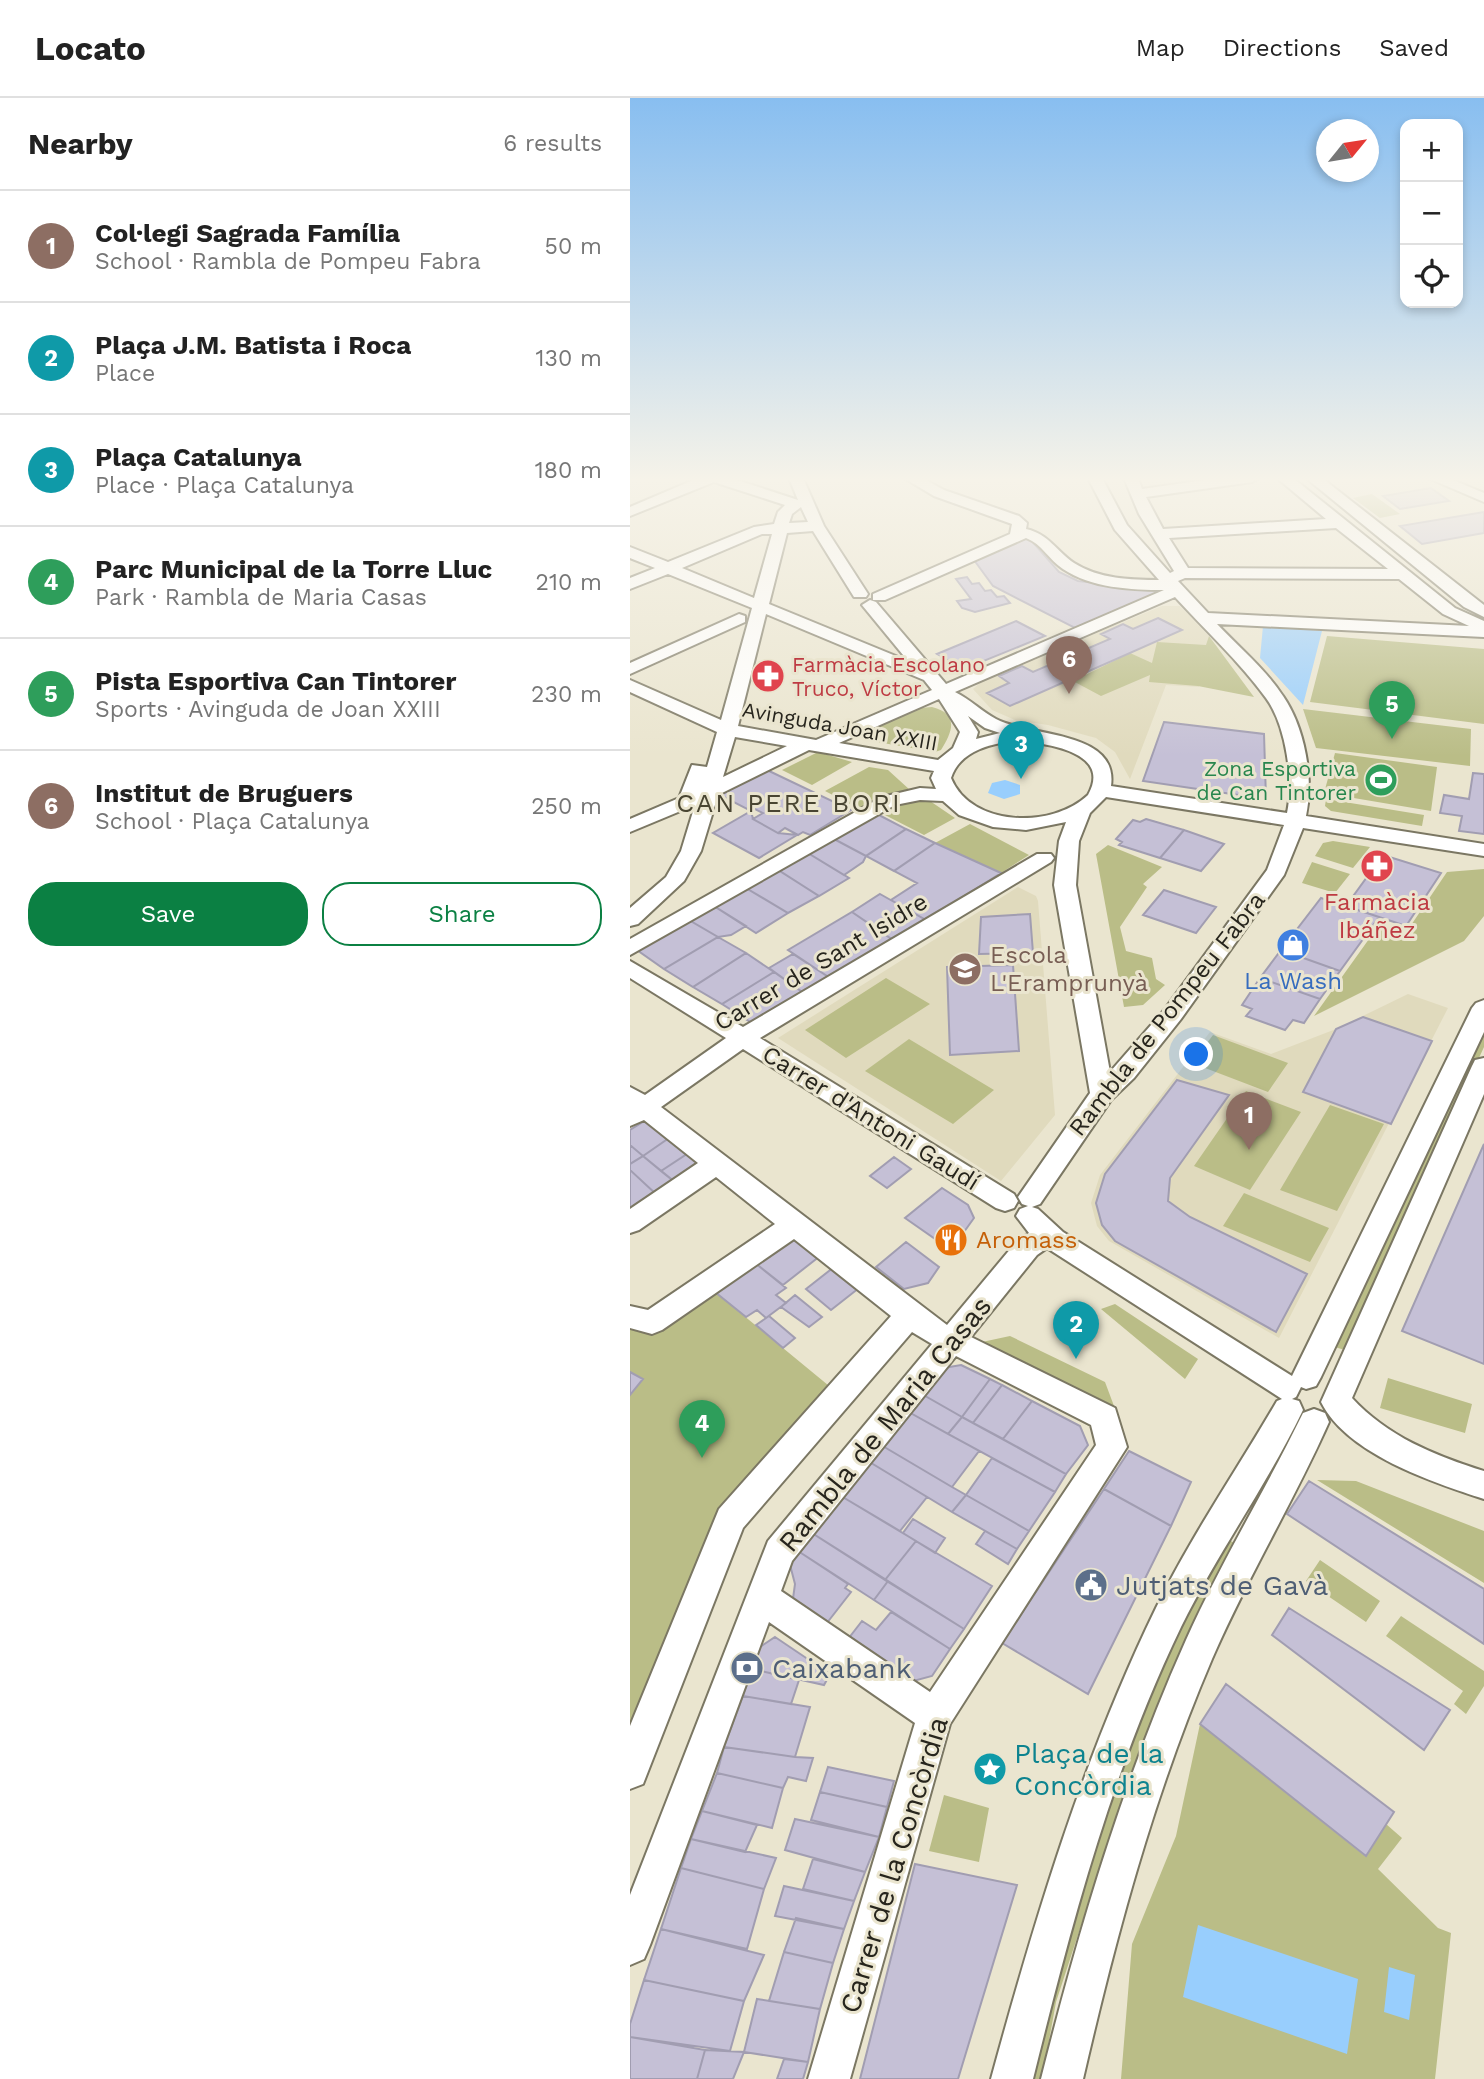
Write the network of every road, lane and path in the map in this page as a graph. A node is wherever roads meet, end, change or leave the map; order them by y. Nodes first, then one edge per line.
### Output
1 (660, 570) edge
2 (672, 570) edge
3 (770, 570) edge
4 (849, 570) edge
5 (930, 570) edge
6 (1079, 570) edge
7 (1164, 570) edge
8 (1170, 570) edge
9 (1399, 570) edge
10 (1428, 570) edge
11 (1404, 574) junction
12 (1172, 578) junction
13 (630, 584) edge
14 (870, 599) junction
15 (761, 604) junction
16 (1484, 612) edge
17 (1205, 618) junction
18 (739, 620) dead end
19 (1483, 632) edge
20 (630, 669) edge
21 (930, 676) junction
22 (630, 685) edge
23 (946, 694) junction
24 (677, 708) junction
25 (727, 730) junction
26 (1033, 736) junction
27 (811, 745) junction
28 (962, 750) junction
29 (944, 767) junction
30 (1100, 790) junction
31 (708, 792) junction
32 (946, 795) junction
33 (1081, 810) junction
34 (1294, 820) junction
35 (1007, 823) junction
36 (630, 826) edge
37 (1484, 850) edge
38 (1044, 858) junction
39 (1065, 885) junction
40 (630, 919) edge
41 (630, 948) edge
42 (630, 968) edge
43 (1484, 1008) edge
44 (743, 1038) junction
45 (1484, 1066) edge
46 (1102, 1094) junction
47 (635, 1107) edge
48 (717, 1163) junction
49 (1028, 1212) junction
50 (630, 1223) edge
51 (795, 1224) junction
52 (910, 1314) junction
53 (630, 1317) edge
54 (951, 1339) junction
55 (1318, 1405) junction
56 (1484, 1485) edge
57 (762, 1598) junction
58 (935, 1716) junction
59 (630, 1771) edge
60 (630, 1945) edge
61 (829, 2079) edge
62 (1012, 2079) edge
63 (1062, 2079) edge

1 - 13 street
2 - 15 street
3 - 15 street
4 - 14 street
5 - 14 street
6 - 12 street
7 - 12 street, Rambla de Pompeu Fabra
8 - 12 street
9 - 11 street
10 - 16 street
11 - 12 street
11 - 19 street
12 - 17 street, Rambla de Pompeu Fabra
12 - 23 street
14 - 21 street
15 - 21 street
15 - 25 street
17 - 19 street
17 - 34 street, Rambla de Pompeu Fabra
18 - 20 street
21 - 23 street
22 - 24 street, Avinguda Joan XXIII
23 - 26 street
23 - 27 street
23 - 28 street
24 - 25 street, Avinguda Joan XXIII
24 - 36 street
25 - 27 street, Avinguda Joan XXIII
25 - 31 street
26 - 28 street
26 - 30 street
27 - 29 street, Avinguda Joan XXIII
27 - 31 street
28 - 29 street
29 - 32 street
30 - 33 street
30 - 34 street
31 - 40 street
32 - 35 street
32 - 41 street
33 - 35 street
33 - 39 street
34 - 37 street
34 - 46 street, Rambla de Pompeu Fabra
35 - 38 street
38 - 39 street
38 - 44 street, Carrer de Sant Isidre
39 - 46 street
42 - 44 street, Carrer d'Antoni Gaudí
43 - 55 street
44 - 47 street, Carrer de Sant Isidre
44 - 49 street, Carrer d'Antoni Gaudí
45 - 55 street
46 - 49 street, Rambla de Pompeu Fabra
47 - 48 street
48 - 50 street
48 - 51 street
49 - 54 street, Rambla de Maria Casas
49 - 55 street, Carrer d'Antoni Gaudí
51 - 52 street
51 - 53 street
52 - 54 street
52 - 59 street, Rambla de Maria Casas
54 - 57 street, Rambla de Maria Casas
54 - 58 street, Carrer de la Concòrdia
55 - 56 street, Carrer d'Antoni Gaudí
55 - 62 street
55 - 63 street
57 - 58 street
57 - 60 street, Rambla de Maria Casas
58 - 61 street, Carrer de la Concòrdia

